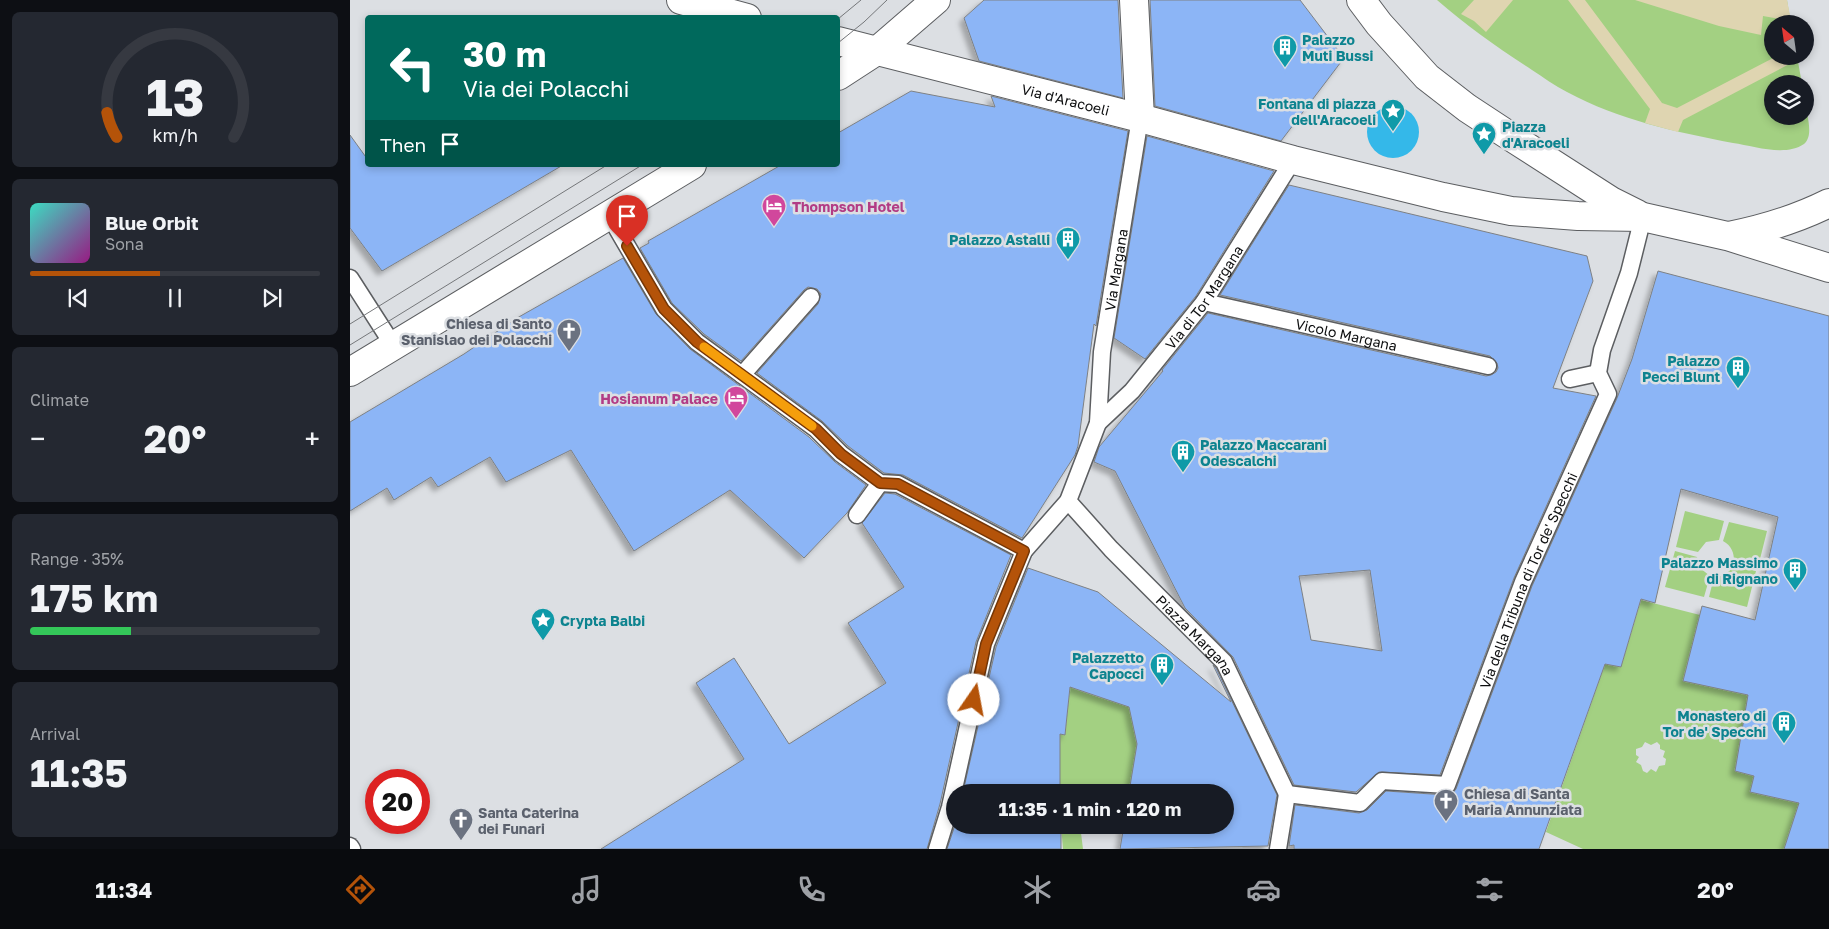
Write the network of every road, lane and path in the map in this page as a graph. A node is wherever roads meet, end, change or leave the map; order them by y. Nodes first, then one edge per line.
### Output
1 (681, 0) edge
2 (936, 0) edge
3 (1134, 0) edge
4 (1361, 0) edge
5 (736, 15) edge
6 (840, 41) edge
7 (878, 50) junction
8 (840, 75) edge
9 (1140, 118) junction
10 (1293, 160) junction
11 (689, 167) edge
12 (1829, 203) edge
13 (609, 214) junction
14 (1643, 217) junction
15 (1727, 236) junction
16 (1829, 268) edge
17 (354, 285) edge
18 (810, 297) dead end
19 (1204, 302) junction
20 (393, 345) junction
21 (1488, 366) dead end
22 (350, 372) edge
23 (1598, 373) junction
24 (742, 375) junction
25 (1570, 379) dead end
26 (1098, 423) junction
27 (880, 483) junction
28 (1068, 500) junction
29 (857, 516) dead end
30 (1024, 551) junction
31 (1287, 794) junction
32 (350, 846) edge
33 (352, 849) edge
34 (938, 849) edge
35 (1278, 849) edge

1 - 5 street
2 - 7 street
3 - 9 street
4 - 14 street
6 - 7 street, Via d'Aracoeli
7 - 8 street
7 - 9 street, Via d'Aracoeli
9 - 10 street, Via d'Aracoeli
9 - 26 lane, Via Margana
10 - 14 street
10 - 19 lane, Via di Tor Margana
11 - 13 street
12 - 15 street
13 - 20 street
13 - 24 lane
14 - 15 street
14 - 23 lane
15 - 16 street
17 - 20 lane
18 - 24 lane
19 - 21 lane, Vicolo Margana
19 - 26 lane, Via di Tor Margana
20 - 22 street
23 - 25 lane
23 - 31 lane, Via della Tribuna di Tor de' Specchi
24 - 27 lane
26 - 28 lane
27 - 29 lane
27 - 30 lane
28 - 30 lane
28 - 31 lane, Piazza Margana
30 - 34 lane
31 - 35 lane
32 - 33 lane

